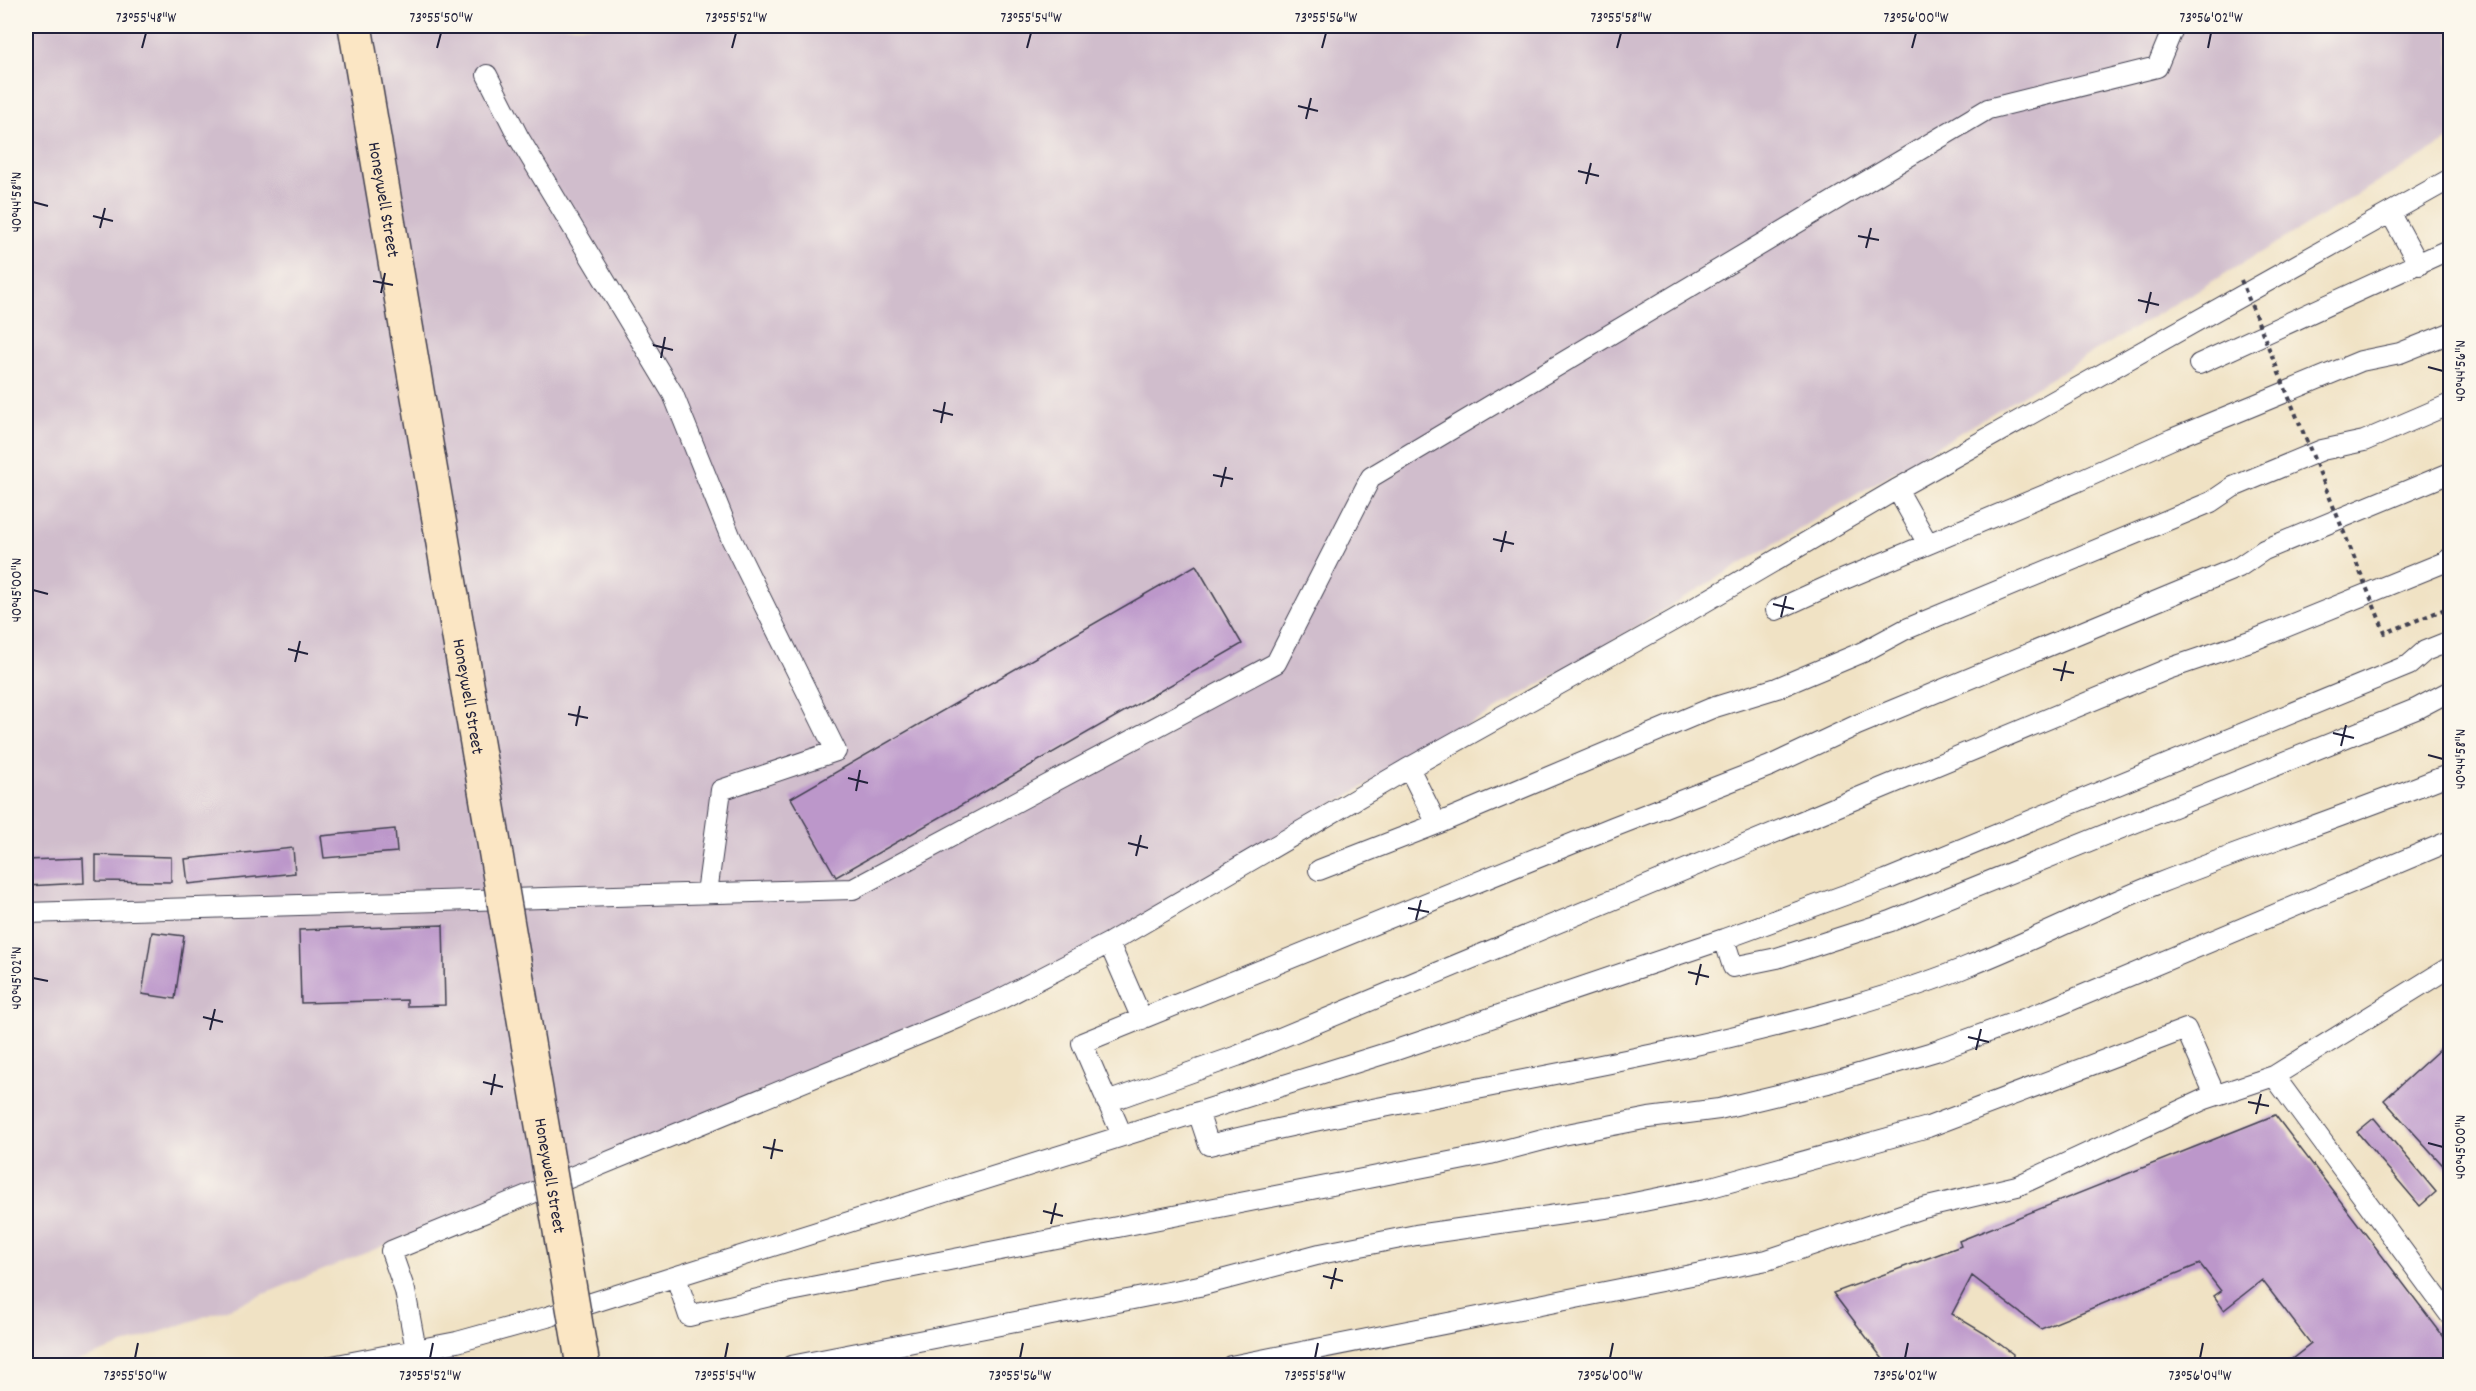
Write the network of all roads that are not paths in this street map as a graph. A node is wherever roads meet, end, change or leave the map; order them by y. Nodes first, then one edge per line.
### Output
1 (356, 26) edge
2 (2174, 26) edge
3 (487, 75) dead end
4 (2451, 179) edge
5 (2391, 214) junction
6 (2451, 249) edge
7 (2419, 265) junction
8 (2451, 333) edge
9 (2199, 364) dead end
10 (2451, 404) edge
11 (2451, 473) edge
12 (1897, 489) junction
13 (1928, 544) junction
14 (2451, 558) edge
15 (1776, 610) dead end
16 (2451, 640) edge
17 (2451, 691) edge
18 (1409, 768) junction
19 (2451, 774) edge
20 (1437, 824) junction
21 (2451, 841) edge
22 (1319, 870) dead end
23 (707, 893) junction
24 (26, 913) edge
25 (1724, 939) junction
26 (1109, 943) junction
27 (2451, 967) edge
28 (1142, 1019) junction
29 (2274, 1076) junction
30 (2215, 1095) junction
31 (1107, 1102) junction
32 (1198, 1112) junction
33 (1122, 1136) junction
34 (676, 1277) junction
35 (2451, 1315) edge
36 (416, 1350) junction
37 (332, 1365) edge
38 (583, 1365) edge
39 (790, 1365) edge
40 (1231, 1365) edge

1 - 38 street, Honeywell Street, bridge
2 - 23 lane
3 - 23 lane
4 - 5 lane
5 - 7 lane
5 - 12 lane
6 - 7 lane
7 - 9 lane
8 - 13 lane
10 - 20 lane
11 - 28 lane
12 - 13 lane
12 - 18 lane
13 - 15 lane
14 - 31 lane
16 - 25 lane
17 - 25 lane
18 - 20 lane
18 - 26 lane
19 - 32 lane
20 - 22 lane
21 - 34 lane
23 - 24 lane
25 - 32 lane
26 - 28 lane
26 - 36 lane
27 - 29 lane
28 - 31 lane
29 - 30 lane
29 - 35 lane
30 - 39 lane
30 - 40 lane
31 - 33 lane
32 - 33 lane
33 - 34 lane
34 - 36 lane
36 - 37 lane

